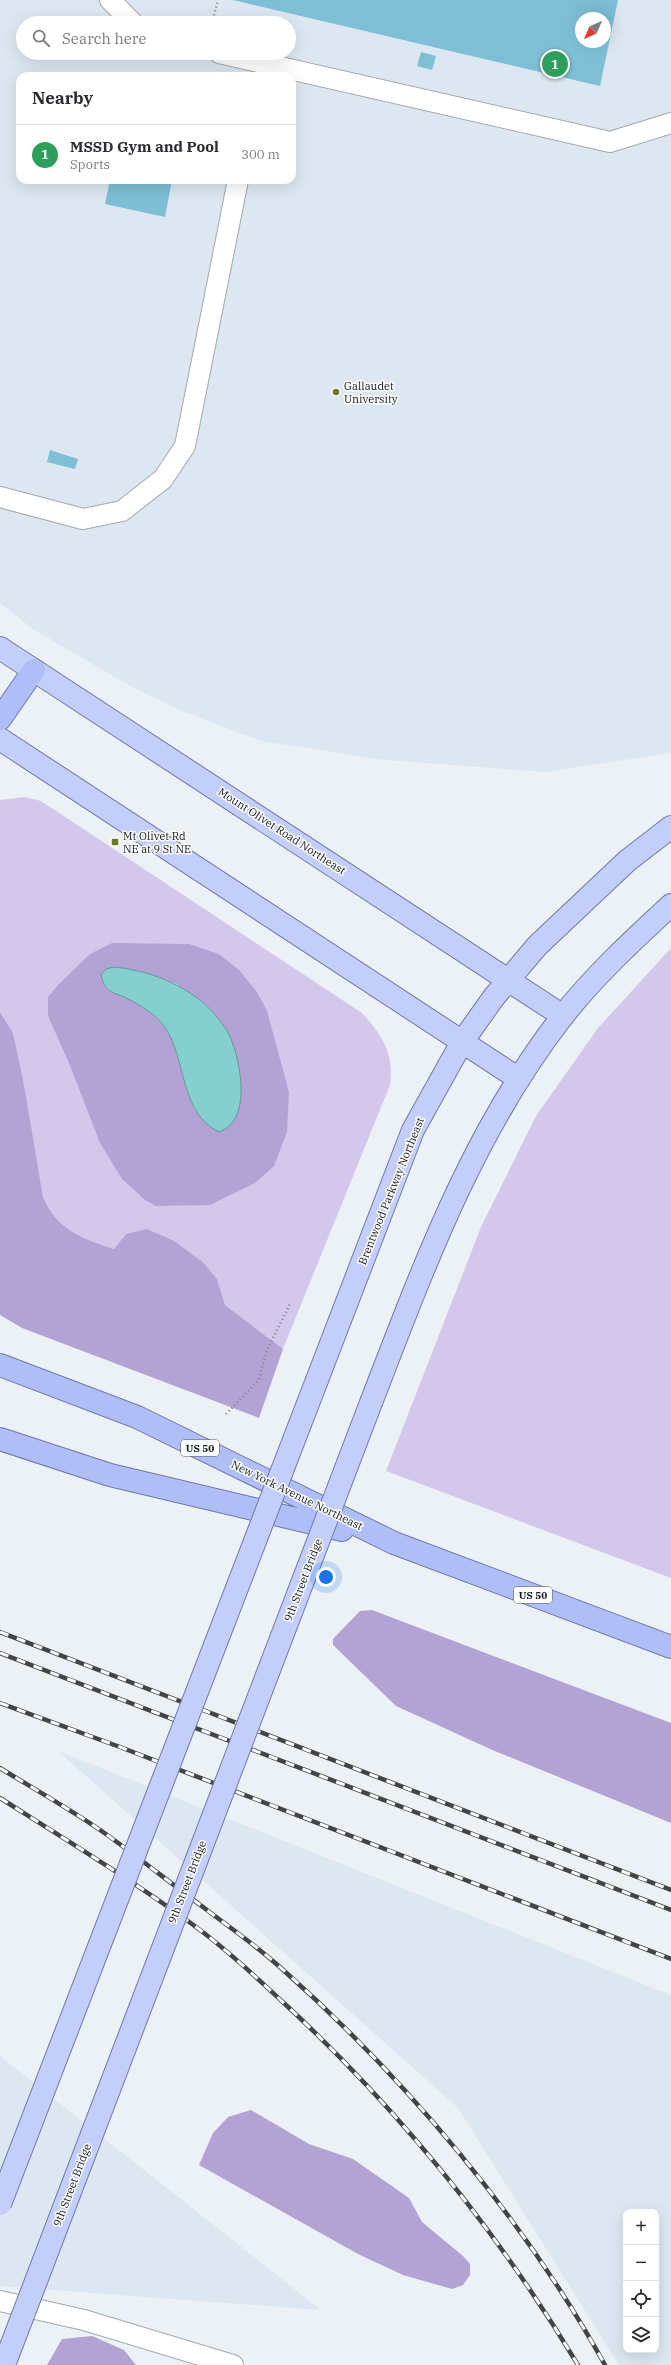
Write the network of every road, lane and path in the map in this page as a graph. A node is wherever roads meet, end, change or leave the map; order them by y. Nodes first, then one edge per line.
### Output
1 (110, 0) edge
2 (218, 0) edge
3 (126, 16) edge
4 (214, 16) edge
5 (237, 60) edge
6 (260, 69) edge
7 (274, 72) edge
8 (296, 77) edge
9 (671, 123) edge
10 (237, 184) edge
11 (0, 497) edge
12 (0, 648) edge
13 (34, 670) junction
14 (0, 719) edge
15 (0, 739) edge
16 (671, 827) edge
17 (671, 905) edge
18 (508, 980) junction
19 (563, 1016) junction
20 (462, 1042) junction
21 (519, 1079) junction
22 (290, 1304) dead end
23 (0, 1364) edge
24 (226, 1414) dead end
25 (0, 1439) edge
26 (394, 1543) junction
27 (671, 1647) edge
28 (0, 2204) edge
29 (0, 2301) edge
30 (4, 2365) edge
31 (232, 2365) edge

1 - 3 lane
2 - 4 path
5 - 6 lane
6 - 7 lane
8 - 9 lane
10 - 11 lane
12 - 13 main road, Mount Olivet Road Northeast
13 - 14 highway
13 - 18 main road, Mount Olivet Road Northeast
15 - 20 main road
16 - 18 main road, Brentwood Parkway Northeast
17 - 19 main road
18 - 19 main road, Mount Olivet Road Northeast
18 - 20 main road, Brentwood Parkway Northeast
19 - 21 main road
20 - 21 main road
20 - 28 main road, Brentwood Parkway Northeast, bridge
21 - 30 main road, 9th Street Bridge, bridge
22 - 24 path
23 - 26 highway, New York Avenue Northeast / US 50
25 - 26 highway, New York Avenue Northeast / US 50
26 - 27 highway, New York Avenue Northeast / US 50
29 - 31 lane

